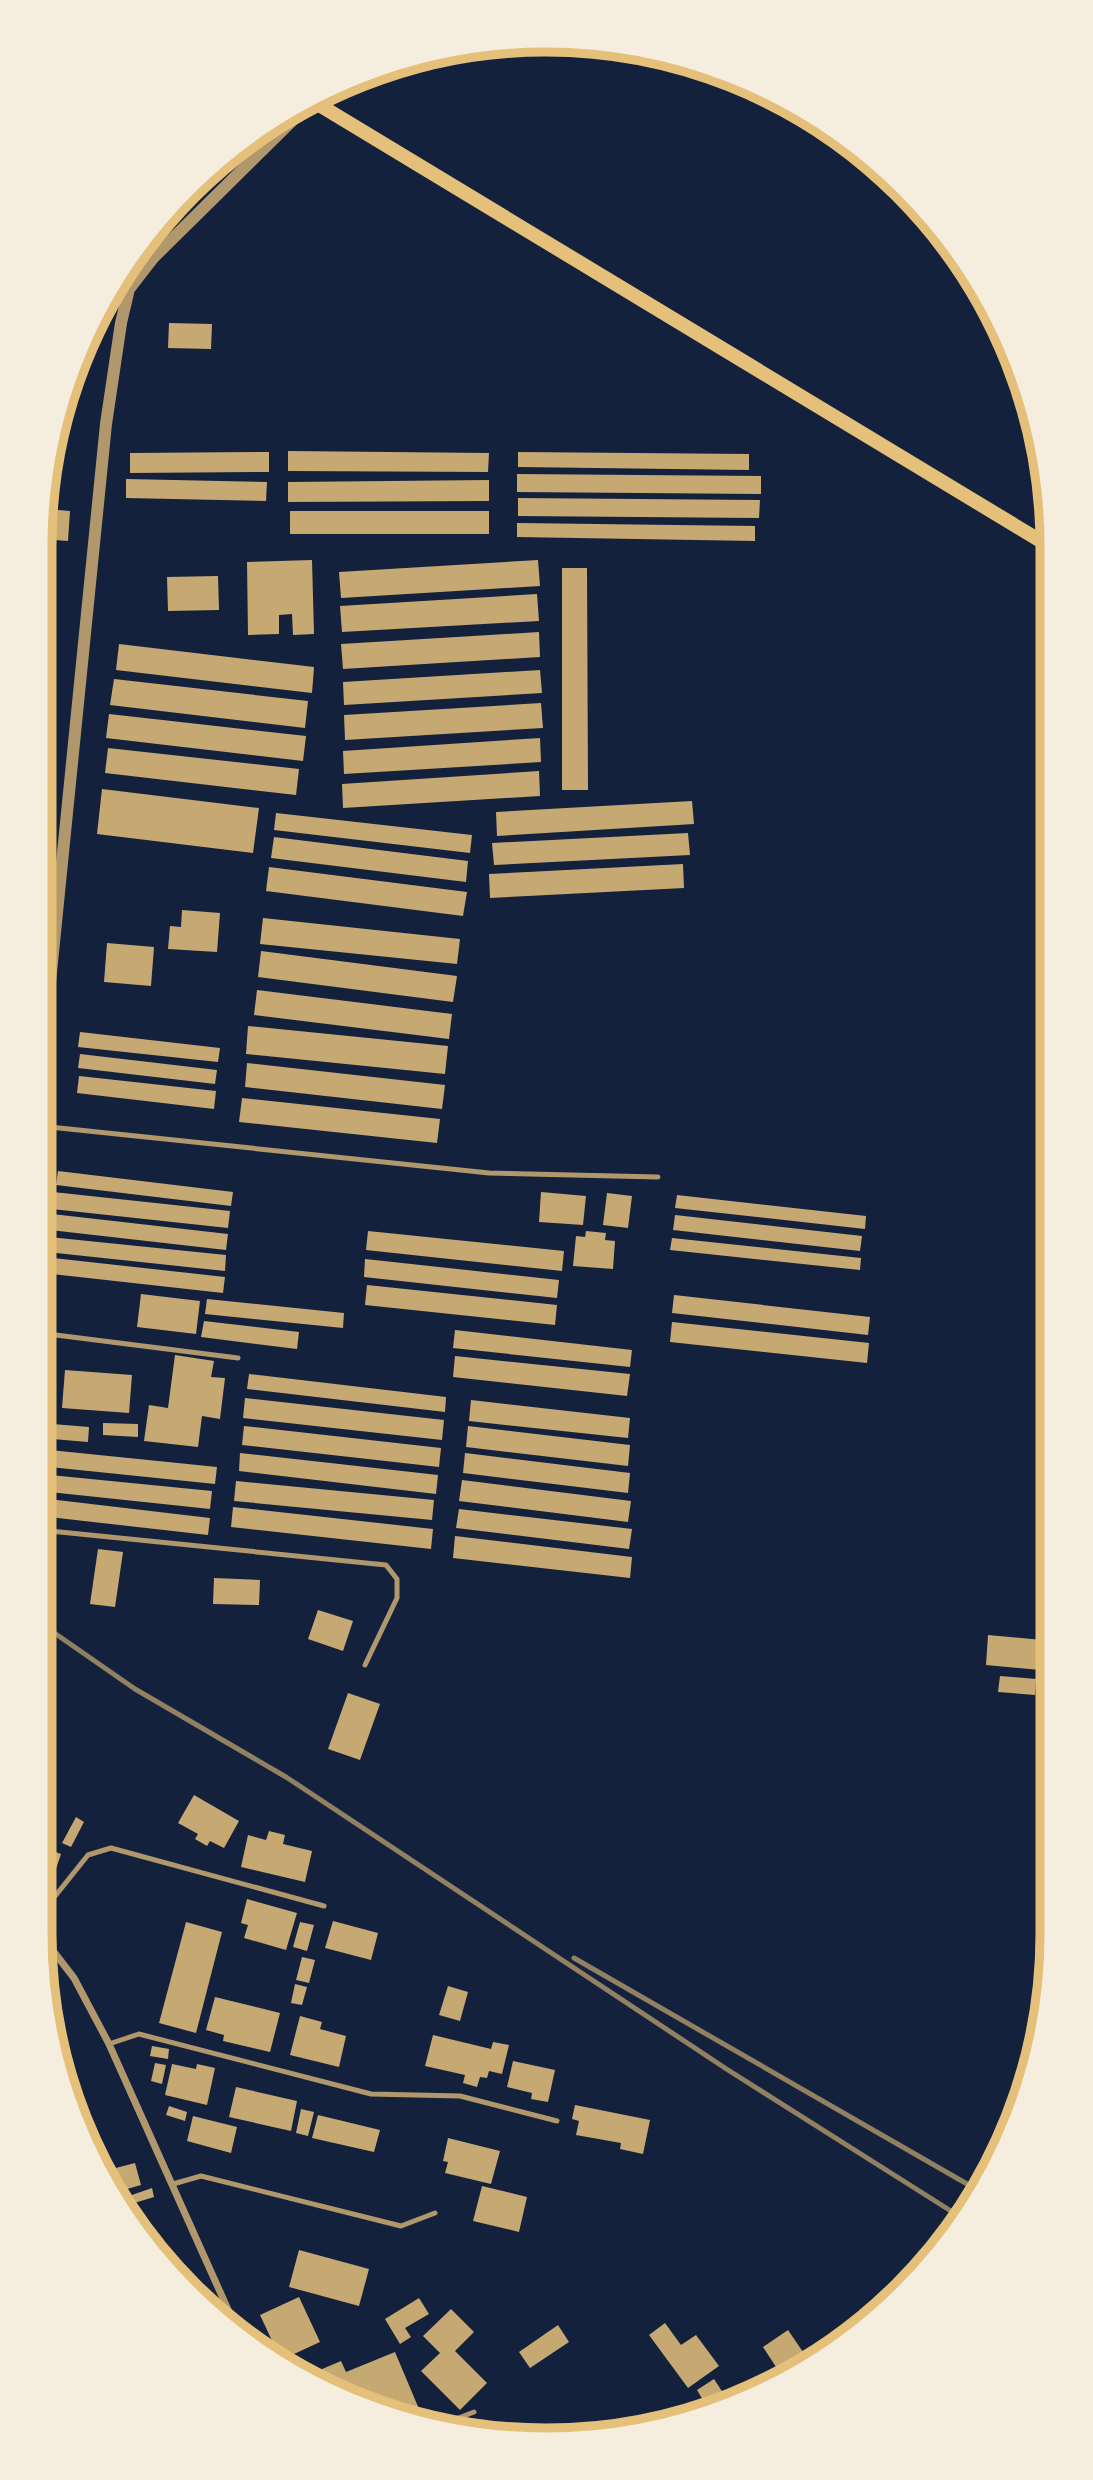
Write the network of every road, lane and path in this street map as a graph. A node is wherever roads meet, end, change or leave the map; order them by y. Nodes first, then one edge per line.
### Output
1 (321, 107) edge
2 (282, 130) edge
3 (1040, 540) edge
4 (52, 962) edge
5 (52, 1127) edge
6 (658, 1178) dead end
7 (52, 1335) edge
8 (237, 1358) dead end
9 (52, 1531) edge
10 (365, 1665) dead end
11 (52, 1900) edge
12 (324, 1906) dead end
13 (53, 1951) edge
14 (109, 2043) junction
15 (556, 2121) dead end
16 (173, 2184) junction
17 (435, 2213) dead end
18 (229, 2311) edge
19 (474, 2412) dead end
20 (456, 2419) edge

1 - 3 main road
2 - 4 street
5 - 6 lane
7 - 8 lane
9 - 10 lane
11 - 12 lane
13 - 14 street
14 - 15 lane
14 - 16 street
16 - 17 lane
16 - 18 street
19 - 20 lane

